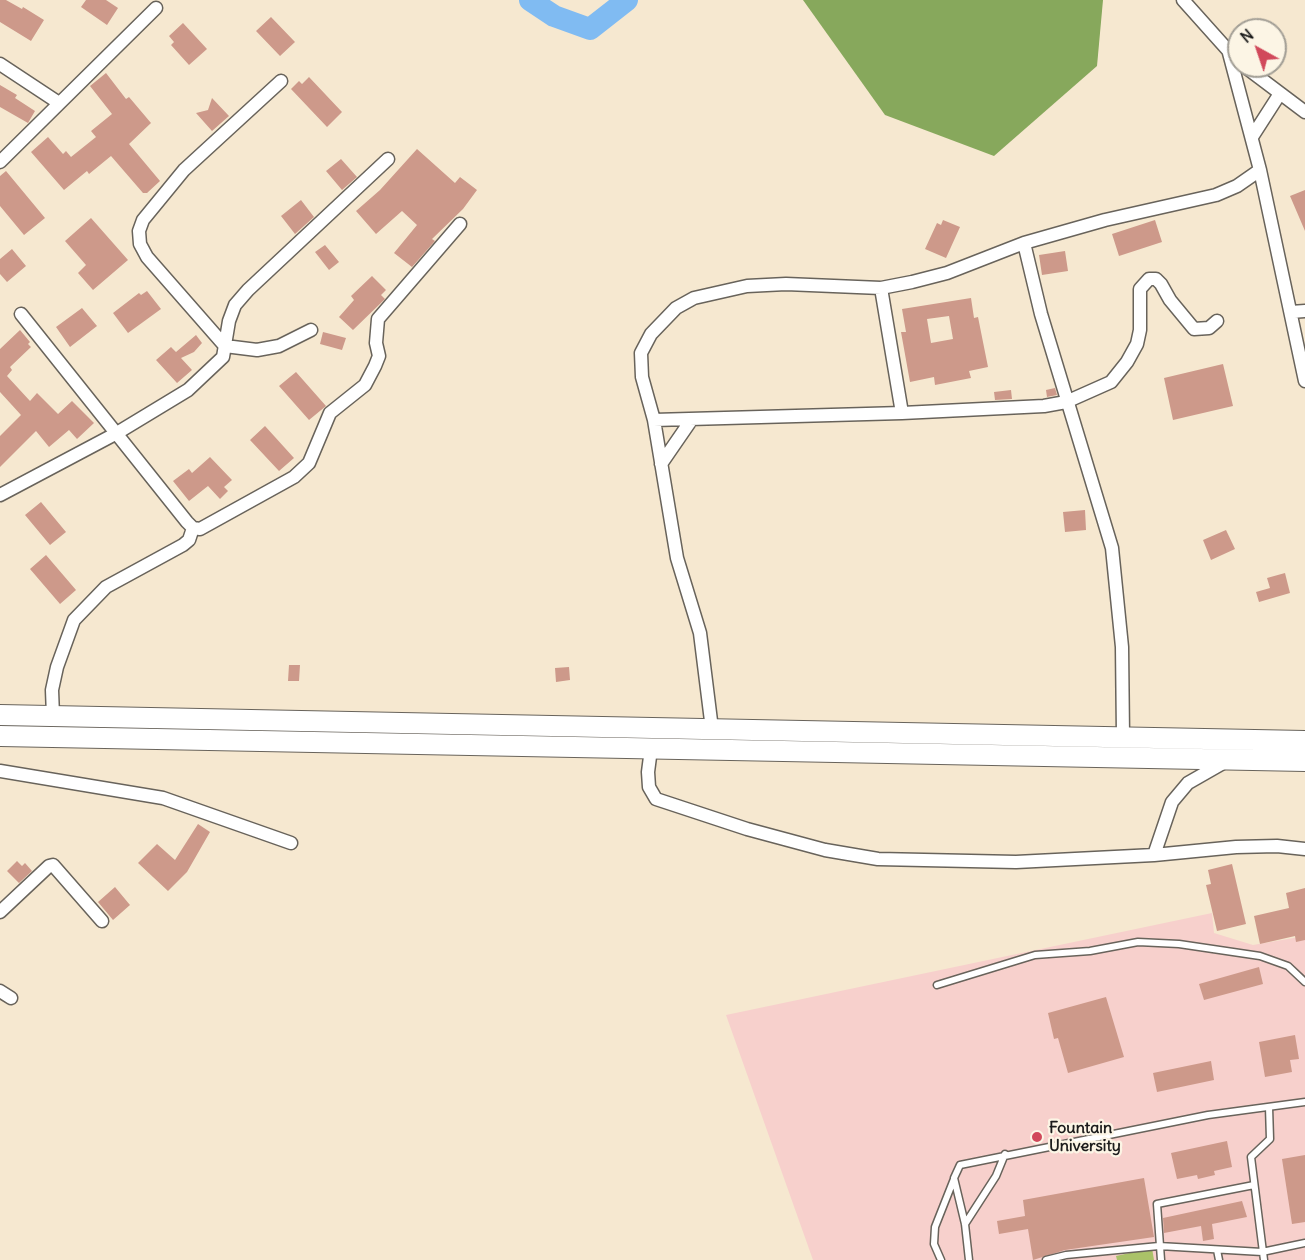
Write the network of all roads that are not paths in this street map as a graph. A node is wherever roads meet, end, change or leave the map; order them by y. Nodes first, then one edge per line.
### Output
1 (1183, 0) edge
2 (156, 9) dead end
3 (1227, 51) edge
4 (0, 64) edge
5 (1236, 78) edge
6 (1259, 78) edge
7 (281, 81) dead end
8 (1279, 94) junction
9 (59, 103) junction
10 (1305, 112) edge
11 (1252, 137) junction
12 (388, 159) dead end
13 (0, 162) edge
14 (1260, 170) junction
15 (460, 224) dead end
16 (1024, 243) junction
17 (881, 288) junction
18 (1305, 311) edge
19 (1291, 312) junction
20 (21, 314) dead end
21 (1217, 321) dead end
22 (311, 330) dead end
23 (225, 346) junction
24 (1305, 381) edge
25 (1066, 402) junction
26 (902, 413) junction
27 (692, 419) junction
28 (654, 420) junction
29 (117, 433) junction
30 (661, 464) junction
31 (0, 495) edge
32 (194, 528) junction
33 (0, 715) edge
34 (53, 716) junction
35 (712, 729) junction
36 (0, 736) edge
37 (1123, 736) junction
38 (1305, 741) edge
39 (651, 749) junction
40 (1230, 760) junction
41 (1305, 761) edge
42 (0, 771) edge
43 (291, 843) dead end
44 (1305, 849) edge
45 (1154, 855) junction
46 (0, 912) edge
47 (102, 921) dead end
48 (1305, 982) edge
49 (937, 985) dead end
50 (0, 991) edge
51 (11, 998) dead end
52 (1305, 1102) edge
53 (1269, 1107) junction
54 (1005, 1154) junction
55 (954, 1178) junction
56 (1254, 1185) junction
57 (965, 1224) junction
58 (1305, 1243) edge
59 (1159, 1246) junction
60 (1217, 1250) junction
61 (1262, 1252) junction
62 (1066, 1258) edge
63 (941, 1260) edge
64 (969, 1260) edge
65 (1046, 1260) edge
66 (1161, 1260) edge
67 (1218, 1260) edge
68 (1264, 1260) edge

1 - 3 street
2 - 9 street
4 - 9 street
5 - 11 street
6 - 8 street
7 - 23 street
8 - 10 street
8 - 11 street
9 - 13 street
11 - 14 street
12 - 23 street
14 - 16 street
14 - 19 street
15 - 32 street
16 - 17 street
16 - 25 street
17 - 26 street
17 - 28 street
18 - 19 street
19 - 24 street
20 - 29 street
21 - 25 street
22 - 23 street
23 - 29 street
25 - 26 street
25 - 37 street
26 - 27 street
27 - 28 street
27 - 30 street
28 - 30 street
29 - 31 street
29 - 32 street
30 - 35 street
32 - 34 street
33 - 34 highway
34 - 35 highway
35 - 37 highway
36 - 39 highway
37 - 38 highway
39 - 40 highway
39 - 45 street
40 - 41 highway
40 - 45 street
42 - 43 street
44 - 45 street
46 - 47 street
48 - 49 lane
50 - 51 street
52 - 53 lane
53 - 54 lane
53 - 56 lane
54 - 55 lane
54 - 57 lane
55 - 57 lane
55 - 63 lane
56 - 59 lane
56 - 61 lane
57 - 64 lane
58 - 61 lane
59 - 60 lane
59 - 62 lane
59 - 66 lane
60 - 61 lane
60 - 67 lane
61 - 68 lane
62 - 65 lane

